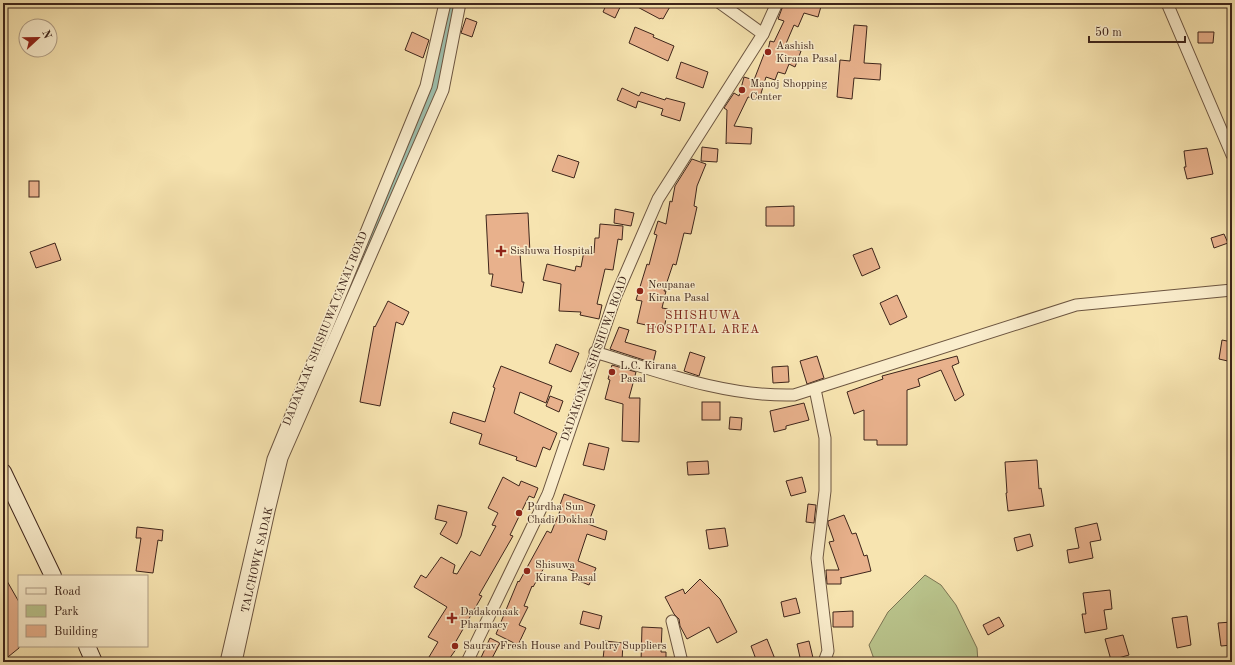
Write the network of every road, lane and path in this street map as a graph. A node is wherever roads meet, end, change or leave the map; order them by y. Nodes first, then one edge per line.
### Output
1 (445, 3) edge
2 (460, 3) edge
3 (720, 3) edge
4 (778, 3) edge
5 (1167, 3) edge
6 (763, 34) junction
7 (1232, 155) edge
8 (1232, 290) edge
9 (595, 352) junction
10 (815, 389) junction
11 (282, 458) joint
12 (3, 472) edge
13 (53, 575) edge
14 (672, 621) dead end
15 (87, 647) edge
16 (94, 662) edge
17 (226, 662) edge
18 (236, 662) edge
19 (467, 662) edge
20 (682, 662) edge
21 (824, 662) edge

1 - 17 street, DADANAAK SHISHUWA CANAL ROAD
2 - 11 street, DADANAAK SHISHUWA CANAL ROAD
3 - 6 street
4 - 6 street, DADAKONAK-SHISHUWA ROAD
5 - 7 street
6 - 9 street, DADAKONAK-SHISHUWA ROAD
8 - 10 street
9 - 10 street
9 - 19 street, DADAKONAK-SHISHUWA ROAD
10 - 21 street
11 - 18 street, TALCHOWK SADAK
12 - 13 main road
14 - 20 street
15 - 16 main road

